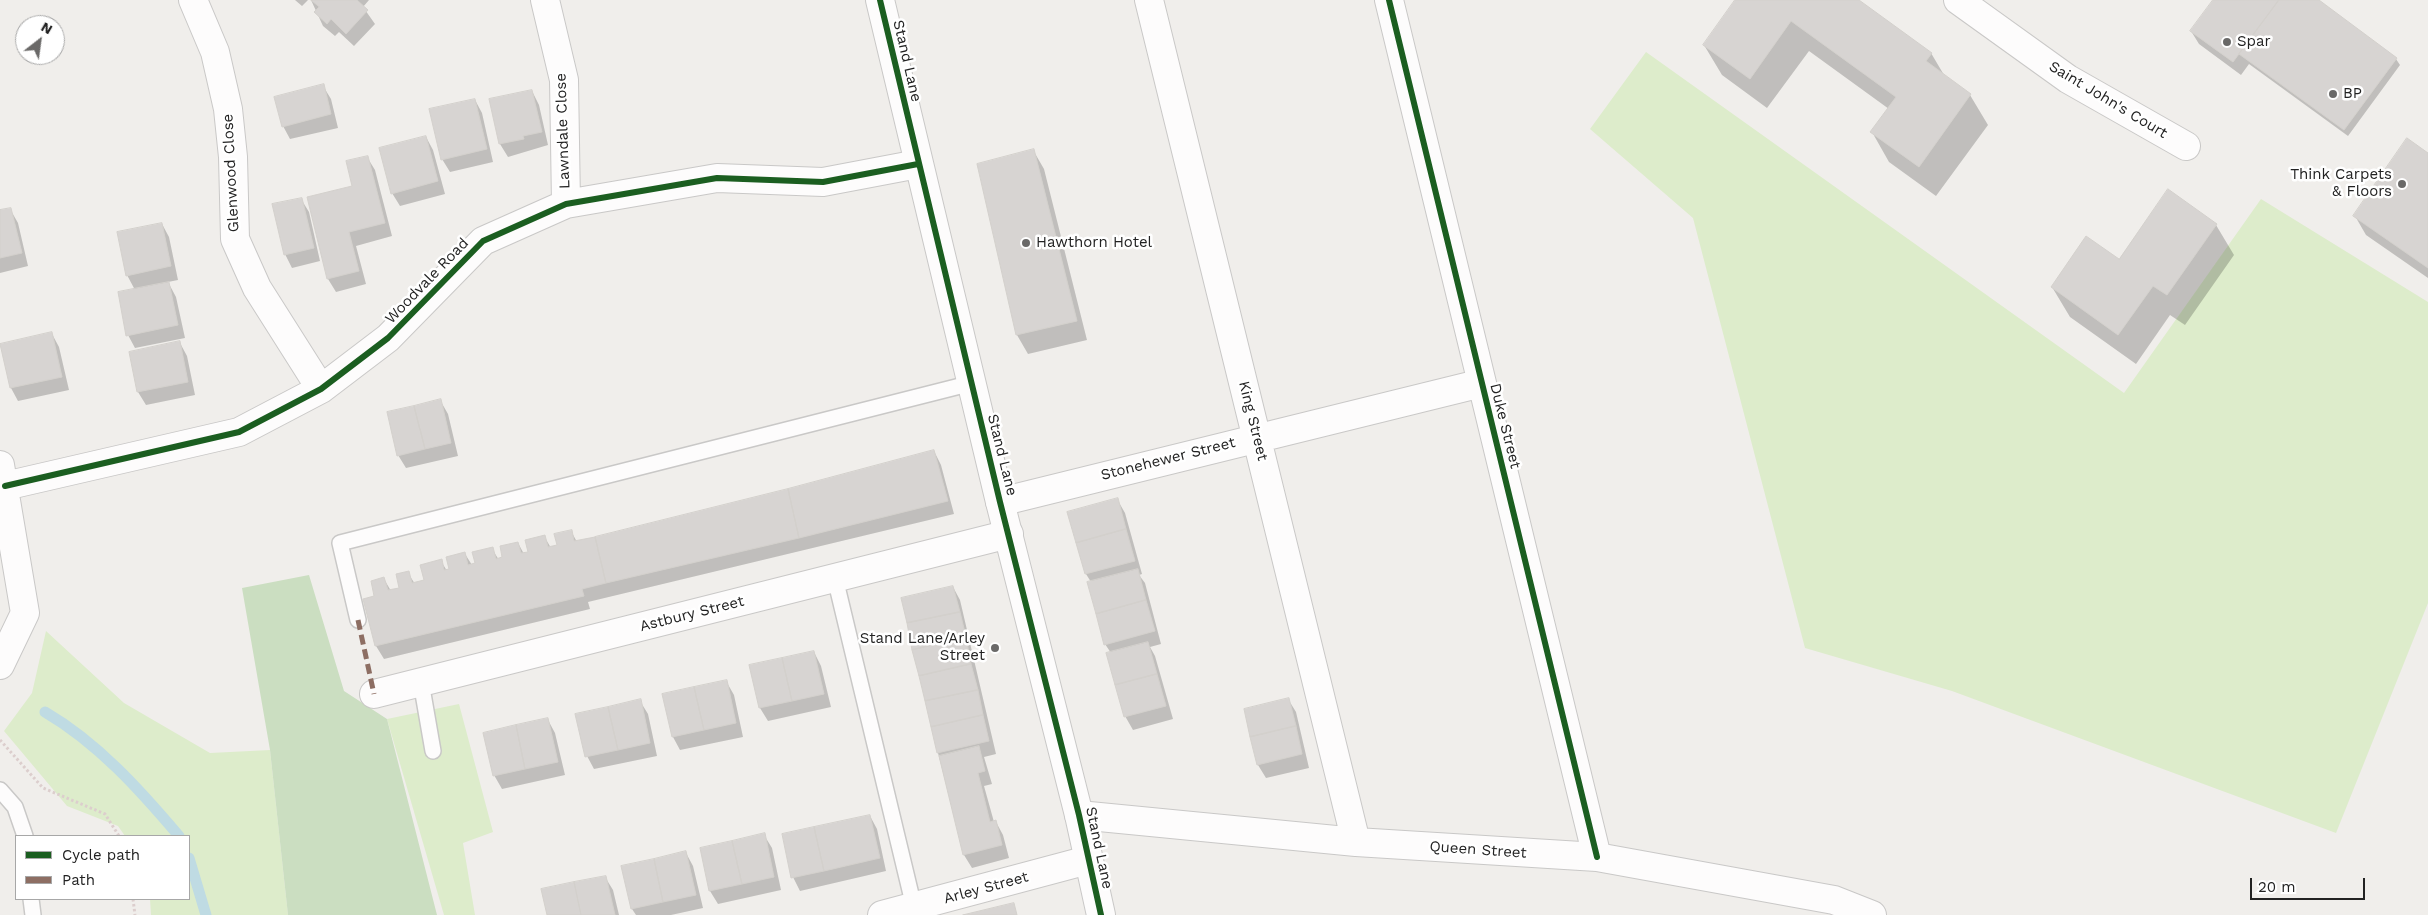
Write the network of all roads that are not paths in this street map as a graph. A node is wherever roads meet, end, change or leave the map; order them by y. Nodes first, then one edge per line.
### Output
1 (193, 0) edge
2 (545, 0) edge
3 (880, 0) edge
4 (1149, 0) edge
5 (1389, 0) edge
6 (1958, 0) edge
7 (2186, 146) dead end
8 (918, 164) junction
9 (566, 204) junction
10 (972, 383) junction
11 (1482, 383) junction
12 (321, 389) junction
13 (1256, 437) junction
14 (2, 476) edge
15 (1000, 502) junction
16 (1009, 534) junction
17 (836, 578) junction
18 (358, 620) dead end
19 (0, 665) edge
20 (421, 682) junction
21 (374, 694) dead end
22 (433, 751) dead end
23 (0, 790) edge
24 (1079, 815) junction
25 (25, 835) edge
26 (1356, 842) junction
27 (1597, 857) junction
28 (1088, 860) junction
29 (31, 900) edge
30 (914, 907) junction
31 (33, 915) edge
32 (882, 915) edge
33 (1101, 915) edge
34 (1872, 915) edge

1 - 12 street, Glenwood Close
2 - 9 street, Lawndale Close
3 - 8 street, Stand Lane
4 - 13 street, King Street
5 - 11 street, Duke Street
6 - 7 street, Saint John's Court
8 - 9 street, Woodvale Road
8 - 10 street, Stand Lane
9 - 12 street, Woodvale Road
10 - 15 street, Stand Lane
10 - 18 lane
11 - 13 street, Stonehewer Street
11 - 27 street, Duke Street
12 - 14 street, Woodvale Road
13 - 15 street, Stonehewer Street
13 - 26 street, King Street
14 - 19 street
15 - 16 street, Stand Lane
16 - 17 street, Astbury Street
16 - 24 street, Stand Lane
17 - 20 street, Astbury Street
17 - 30 lane
20 - 21 street, Astbury Street
20 - 22 lane
23 - 25 lane
24 - 26 street, Queen Street
24 - 28 street, Stand Lane
26 - 27 street, Queen Street
27 - 34 street, Queen Street
28 - 30 street, Arley Street
28 - 33 street, Stand Lane
29 - 31 lane
30 - 32 street, Arley Street

